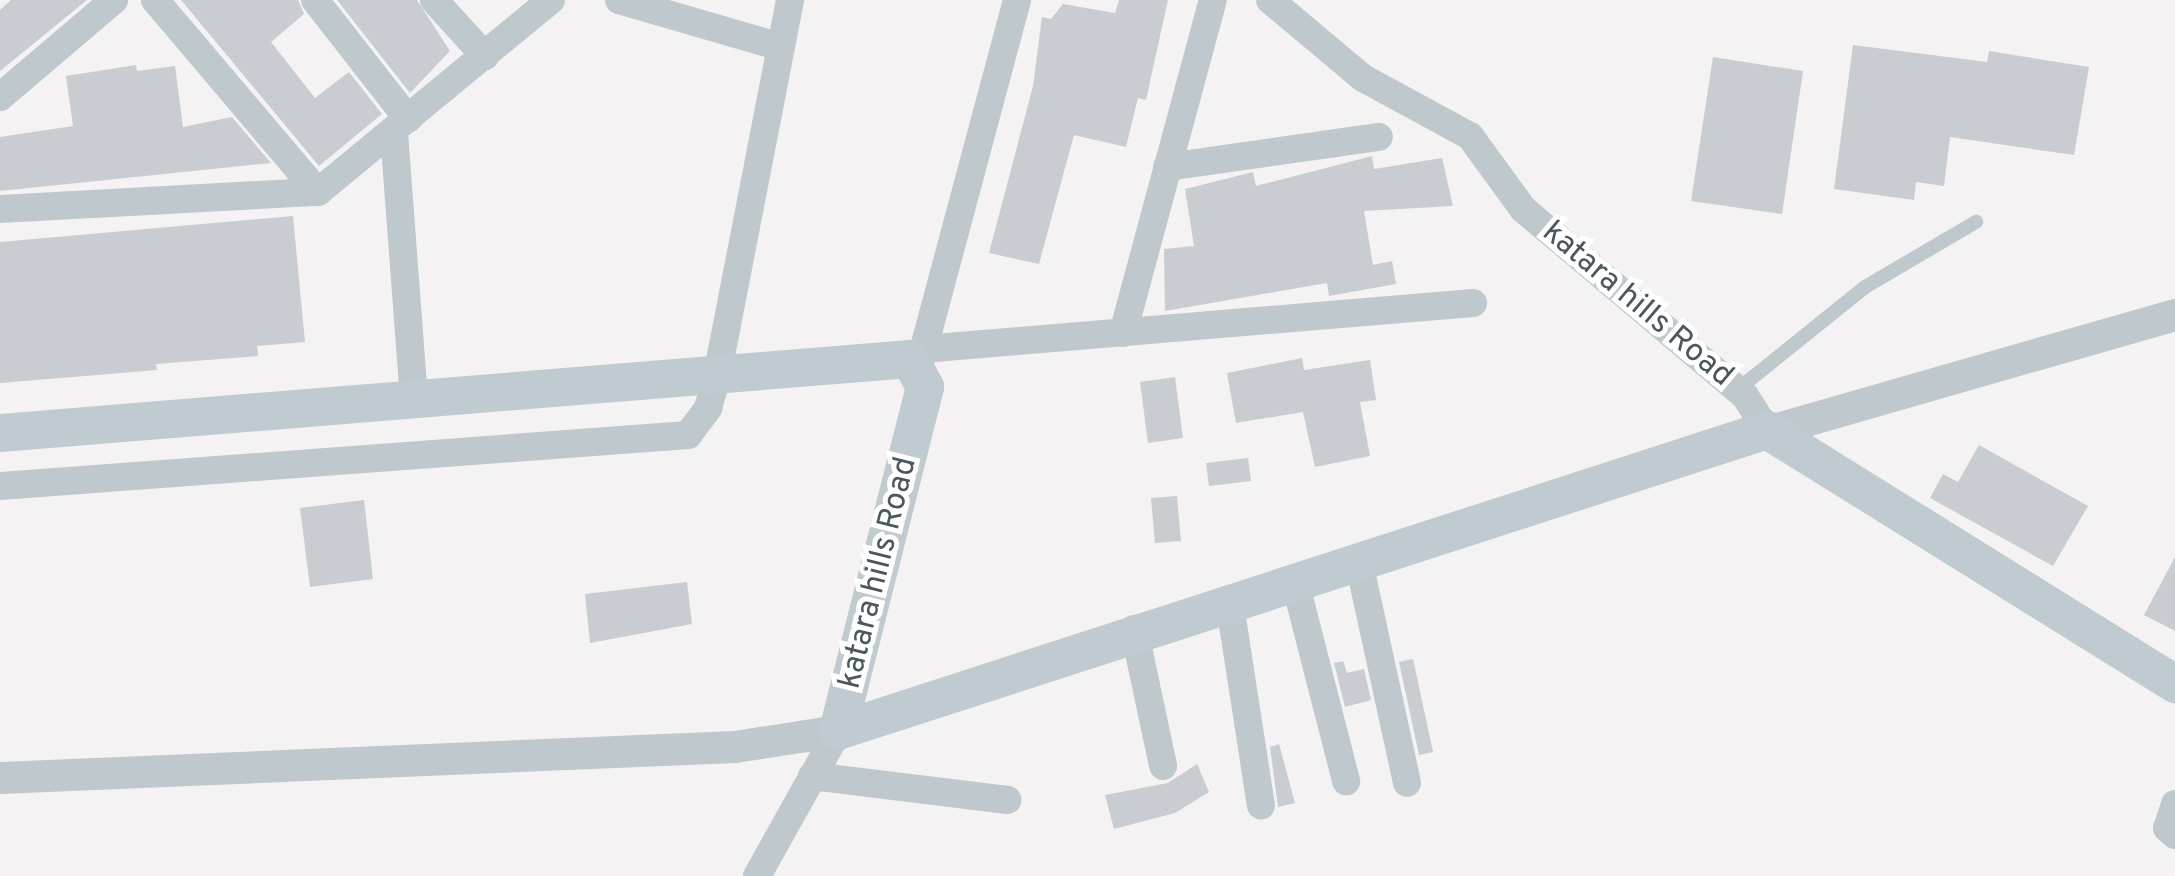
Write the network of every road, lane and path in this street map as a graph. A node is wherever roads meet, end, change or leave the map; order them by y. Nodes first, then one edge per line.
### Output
1 (114, 0) edge
2 (155, 0) edge
3 (315, 0) edge
4 (434, 0) edge
5 (551, 0) edge
6 (619, 0) edge
7 (790, 0) edge
8 (1017, 0) edge
9 (1214, 0) edge
10 (1270, 0) edge
11 (776, 46) junction
12 (484, 56) junction
13 (0, 97) edge
14 (401, 126) junction
15 (1379, 136) dead end
16 (1167, 167) junction
17 (318, 192) junction
18 (0, 209) edge
19 (1976, 222) dead end
20 (1473, 304) dead end
21 (2175, 314) edge
22 (1123, 333) junction
23 (921, 358) junction
24 (718, 376) junction
25 (414, 396) junction
26 (1756, 411) junction
27 (0, 433) edge
28 (0, 486) edge
29 (1358, 558) junction
30 (1294, 578) junction
31 (1229, 599) junction
32 (1134, 630) junction
33 (2175, 684) edge
34 (838, 731) junction
35 (1162, 766) dead end
36 (812, 776) junction
37 (0, 778) edge
38 (1346, 781) dead end
39 (1407, 783) dead end
40 (1008, 800) dead end
41 (2175, 804) edge
42 (1261, 806) dead end
43 (2175, 835) edge
44 (757, 876) edge

1 - 13 street
2 - 17 street
3 - 14 street
4 - 12 street
5 - 12 street
6 - 11 street
7 - 11 street
8 - 23 street
9 - 16 street
10 - 26 street, katara hills Road
11 - 24 street
12 - 14 street
14 - 17 street
14 - 25 street
15 - 16 street
16 - 22 street
17 - 18 street
19 - 26 lane
20 - 22 street
21 - 26 street
22 - 23 street
23 - 24 main road
23 - 34 main road, katara hills Road
24 - 25 main road
24 - 28 street
25 - 27 main road
26 - 29 main road, katara hills Road
26 - 33 main road, katara hills Road
29 - 30 main road, katara hills Road
29 - 39 street
30 - 31 main road, katara hills Road
30 - 38 street
31 - 32 main road, katara hills Road
31 - 42 street
32 - 34 main road, katara hills Road
32 - 35 street
34 - 36 street
34 - 37 street
36 - 40 street
36 - 44 street
41 - 43 street

